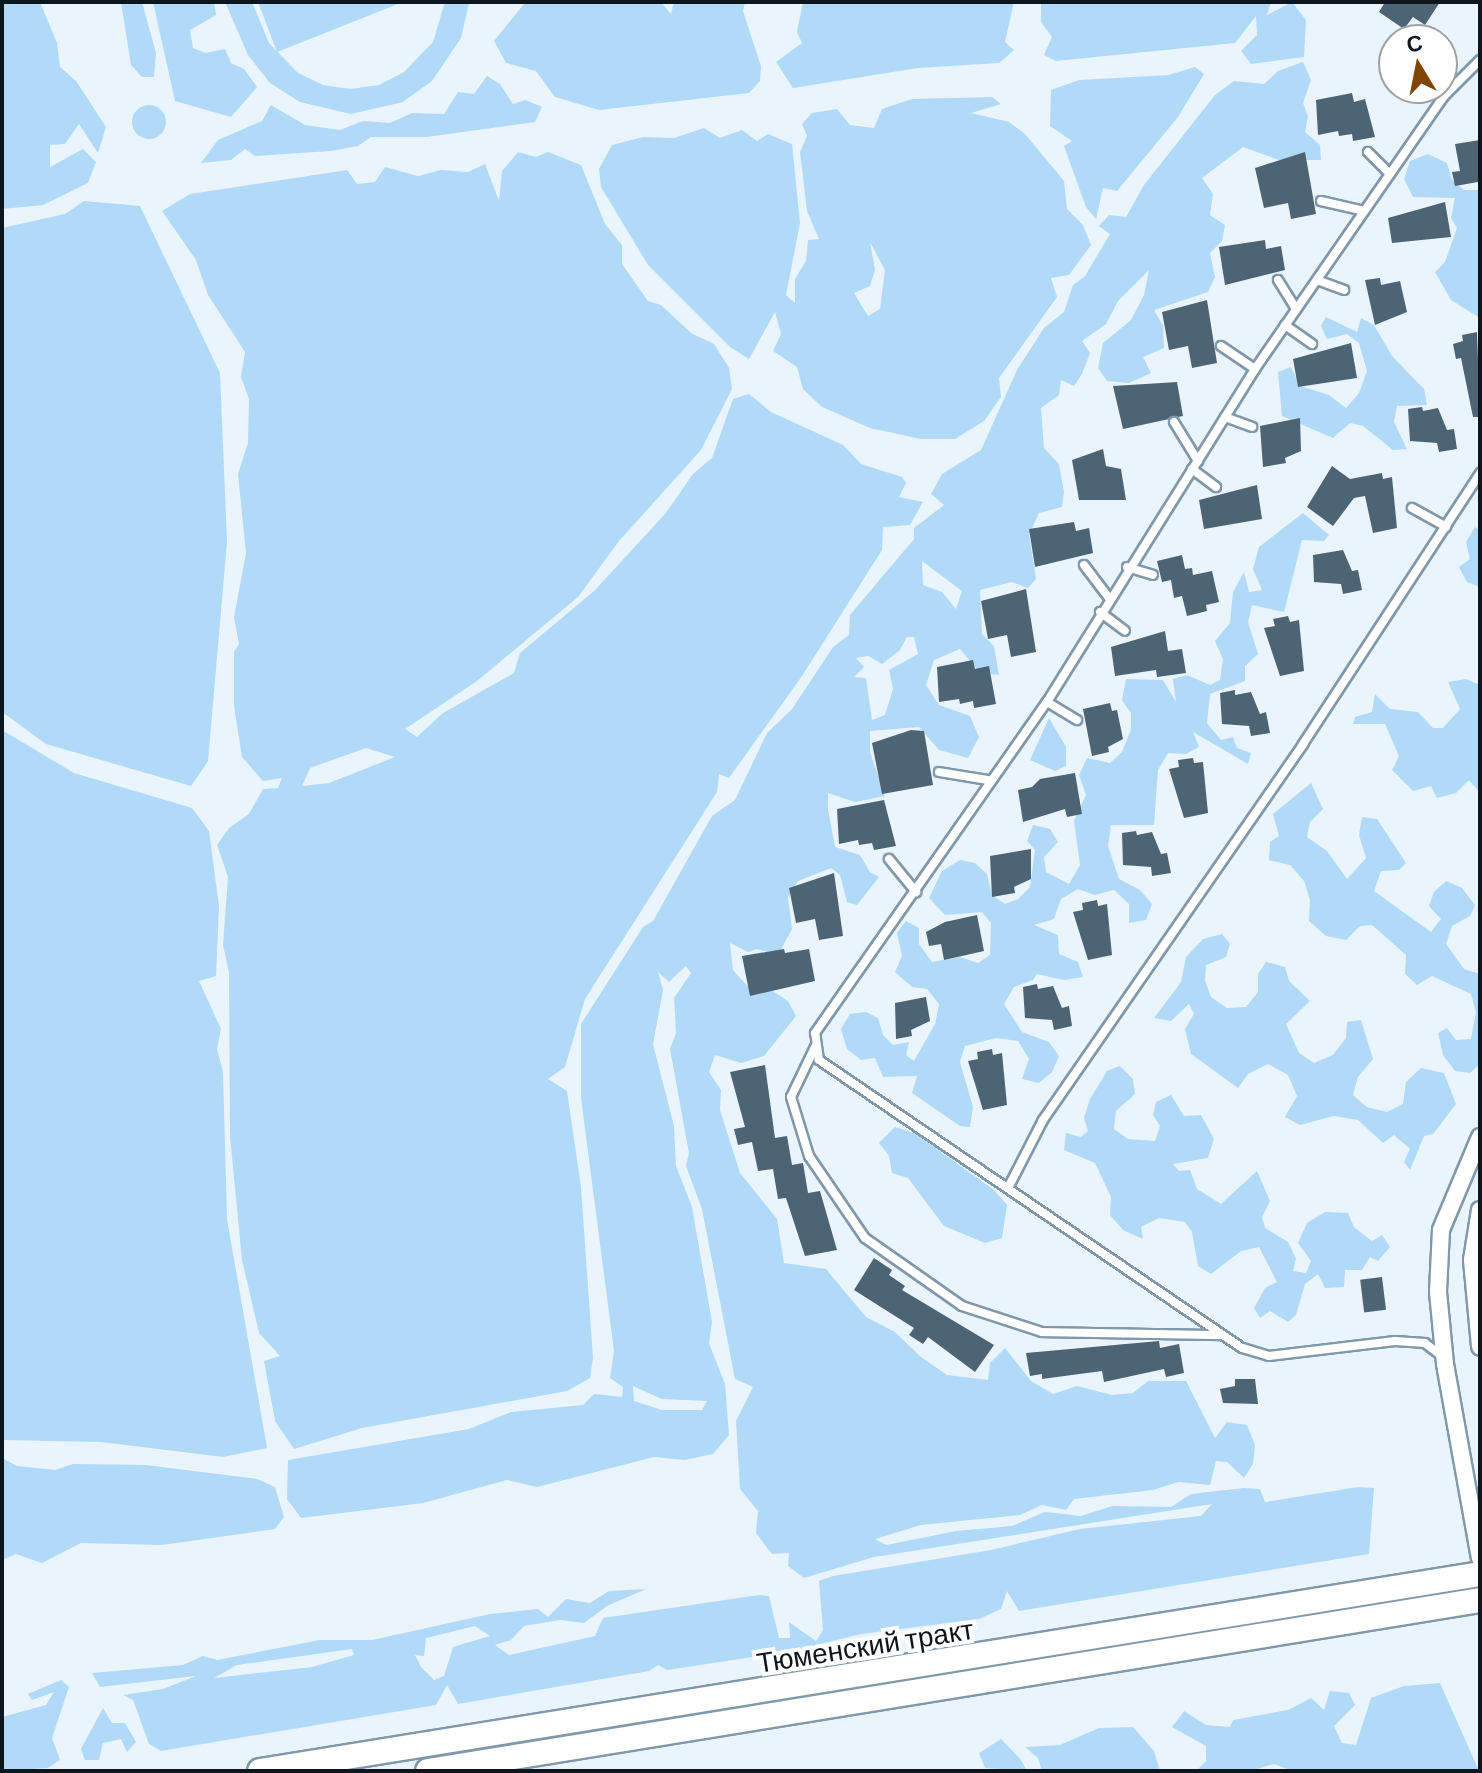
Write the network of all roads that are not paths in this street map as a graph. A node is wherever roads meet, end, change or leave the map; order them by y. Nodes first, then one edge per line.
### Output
1 (1479, 61) edge
2 (1368, 152) dead end
3 (1390, 174) junction
4 (1321, 201) dead end
5 (1364, 211) junction
6 (1278, 280) dead end
7 (1317, 280) junction
8 (1344, 290) dead end
9 (1296, 309) junction
10 (1285, 325) junction
11 (1312, 344) dead end
12 (1221, 346) dead end
13 (1255, 369) junction
14 (1225, 417) junction
15 (1174, 422) dead end
16 (1252, 427) dead end
17 (1195, 465) junction
18 (1480, 473) edge
19 (1216, 487) dead end
20 (1412, 508) dead end
21 (1446, 527) junction
22 (1084, 565) dead end
23 (1127, 567) junction
24 (1153, 575) dead end
25 (1109, 598) junction
26 (1100, 612) junction
27 (1125, 631) dead end
28 (1047, 702) junction
29 (1077, 720) dead end
30 (939, 772) dead end
31 (988, 780) junction
32 (889, 859) dead end
33 (916, 892) junction
34 (815, 1047) junction
35 (1480, 1137) edge
36 (1009, 1186) junction
37 (1480, 1210) edge
38 (1223, 1335) junction
39 (1480, 1347) edge
40 (1445, 1364) junction
41 (1480, 1558) edge
42 (1480, 1574) edge
43 (1480, 1600) edge
44 (260, 1771) edge
45 (428, 1771) edge

1 - 3 lane
2 - 3 lane
3 - 5 lane
4 - 5 lane
5 - 7 lane
6 - 9 lane
7 - 8 lane
7 - 9 lane
9 - 10 lane
10 - 11 lane
10 - 13 lane
12 - 13 lane
13 - 14 lane
14 - 16 lane
14 - 17 lane
15 - 17 lane
17 - 19 lane
17 - 23 lane
18 - 21 lane
20 - 21 lane
21 - 36 lane
22 - 25 lane
23 - 24 lane
23 - 25 lane
25 - 26 lane
26 - 27 lane
26 - 28 lane
28 - 29 lane
28 - 31 lane
30 - 31 lane
31 - 33 lane
32 - 33 lane
33 - 34 lane
34 - 36 lane
34 - 38 lane
35 - 40 street
36 - 38 lane
37 - 39 street
38 - 40 lane
40 - 41 street
42 - 44 main road, Тюменский тракт
43 - 45 main road, Тюменский тракт

